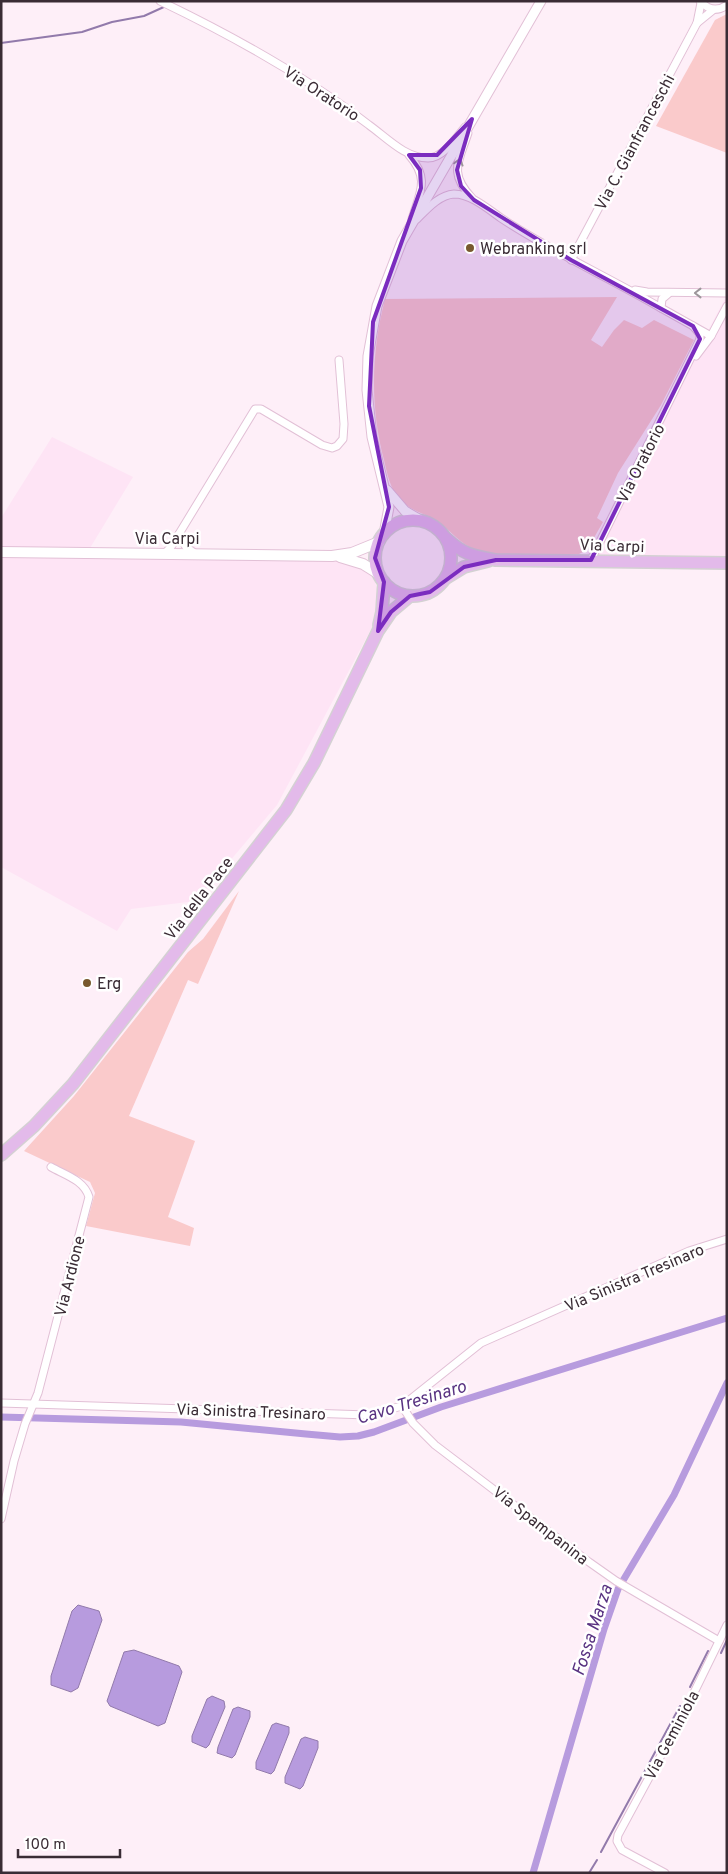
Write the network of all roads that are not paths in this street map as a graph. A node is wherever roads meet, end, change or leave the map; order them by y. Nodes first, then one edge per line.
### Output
1 (541, 1) edge
2 (161, 2) edge
3 (701, 2) edge
4 (726, 6) edge
5 (713, 10) junction
6 (697, 23) junction
7 (472, 119) junction
8 (409, 155) junction
9 (474, 200) junction
10 (409, 227) junction
11 (571, 260) junction
12 (618, 286) junction
13 (669, 293) junction
14 (727, 293) edge
15 (727, 306) edge
16 (661, 308) junction
17 (693, 326) junction
18 (711, 336) junction
19 (339, 360) dead end
20 (688, 366) junction
21 (385, 487) junction
22 (422, 521) junction
23 (179, 534) junction
24 (382, 538) junction
25 (447, 539) junction
26 (1, 552) edge
27 (164, 554) junction
28 (196, 554) junction
29 (332, 556) junction
30 (496, 560) junction
31 (591, 560) junction
32 (727, 563) edge
33 (381, 578) junction
34 (446, 578) junction
35 (410, 596) junction
36 (378, 631) junction
37 (1, 1155) edge
38 (51, 1166) dead end
39 (727, 1239) edge
40 (1, 1403) edge
41 (33, 1406) junction
42 (402, 1406) junction
43 (1, 1519) edge
44 (727, 1625) edge
45 (719, 1641) junction
46 (665, 1873) edge

1 - 7 street
2 - 8 street, Via Oratorio
3 - 5 street
3 - 6 street, Via C. Gianfranceschi
4 - 5 street
5 - 6 street, Via C. Gianfranceschi
6 - 11 street, Via C. Gianfranceschi
7 - 8 street
9 -> 7 street
7 - 10 street
8 - 10 street
9 - 10 street
9 - 11 street
10 - 21 street
11 - 12 street
12 - 13 street
12 - 16 street
14 -> 13 street
13 - 16 street
15 - 18 street, Via Oratorio
16 - 17 street
17 - 18 street
17 - 20 street, Via Oratorio
18 - 20 street, Via Oratorio
19 - 23 street
20 - 31 street, Via Oratorio
21 - 22 street
21 - 24 street
22 - 24 main road, Via Carpi
22 - 25 main road, Via Carpi
23 - 27 street
23 - 28 street
24 - 29 main road, Via Carpi
24 - 33 main road
25 - 30 main road, Via Carpi
25 - 34 main road
26 - 27 main road, Via Carpi
27 - 28 main road, Via Carpi
28 - 29 main road, Via Carpi
29 - 33 main road, Via Carpi
30 - 31 main road, Via Carpi
30 - 34 main road, Via Carpi
31 - 32 main road, Via Carpi
33 - 35 main road, Via Carpi
33 - 36 main road, Via della Pace
34 - 35 main road, Via Carpi
35 - 36 main road, Via della Pace
36 - 37 main road, Via della Pace
38 - 41 street, Via Ardione
39 - 42 street, Via Sinistra Tresinaro
40 - 41 street, Via Sinistra Tresinaro
41 - 42 street, Via Sinistra Tresinaro
41 - 43 street, Via Ardione
42 - 45 street, Via Spampanina
44 - 45 street, Via Geminiola
45 - 46 street, Via Geminiola

